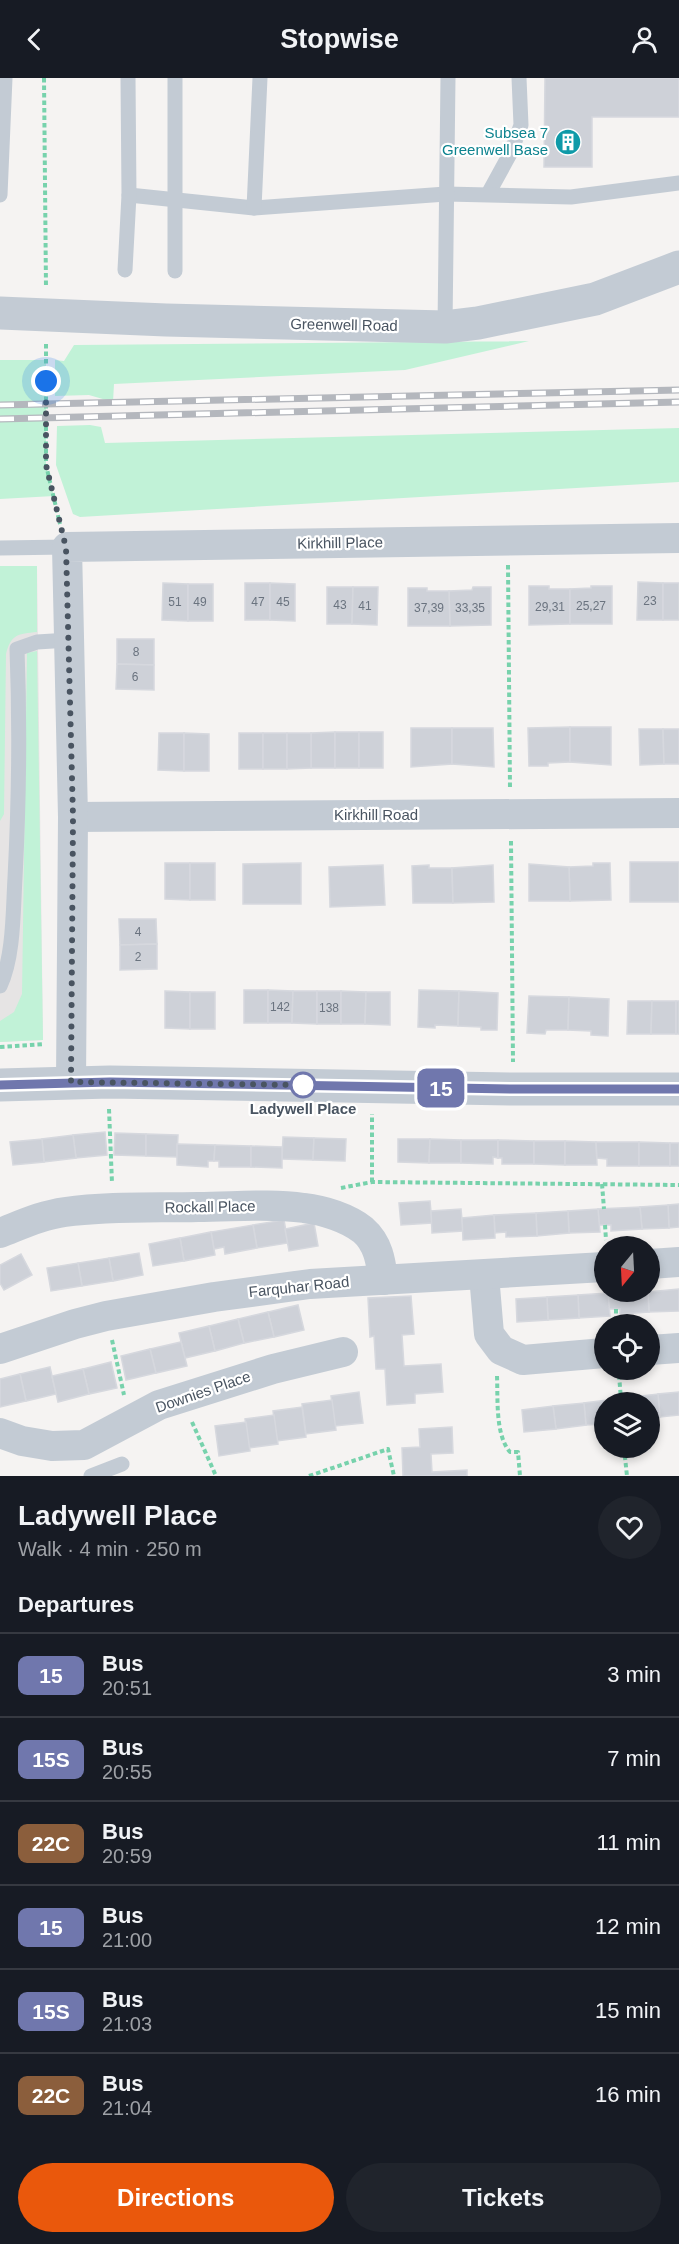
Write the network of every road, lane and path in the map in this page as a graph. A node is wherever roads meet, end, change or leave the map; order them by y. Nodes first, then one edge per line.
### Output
1 (5, 78) edge
2 (44, 78) edge
3 (128, 78) edge
4 (175, 78) edge
5 (260, 78) edge
6 (448, 78) edge
7 (519, 78) edge
8 (679, 183) edge
9 (446, 194) junction
10 (488, 194) junction
11 (0, 195) edge
12 (129, 195) junction
13 (174, 200) junction
14 (254, 208) junction
15 (679, 267) edge
16 (125, 270) dead end
17 (175, 271) dead end
18 (0, 314) edge
19 (46, 315) junction
20 (445, 327) junction
21 (679, 538) edge
22 (0, 548) edge
23 (66, 548) junction
24 (69, 640) junction
25 (679, 813) edge
26 (73, 817) junction
27 (0, 986) edge
28 (72, 1043) junction
29 (0, 1047) edge
30 (71, 1082) junction
31 (110, 1082) junction
32 (0, 1085) edge
33 (372, 1087) junction
34 (679, 1089) edge
35 (372, 1182) junction
36 (602, 1185) junction
37 (679, 1185) edge
38 (330, 1190) dead end
39 (113, 1209) junction
40 (604, 1209) dead end
41 (605, 1225) dead end
42 (0, 1233) edge
43 (606, 1236) edge
44 (679, 1262) edge
45 (660, 1263) edge
46 (594, 1268) edge
47 (484, 1275) junction
48 (383, 1280) junction
49 (616, 1309) dead end
50 (616, 1314) edge
51 (106, 1316) junction
52 (679, 1348) edge
53 (0, 1349) edge
54 (660, 1349) edge
55 (343, 1352) dead end
56 (594, 1354) edge
57 (496, 1370) dead end
58 (181, 1398) junction
59 (130, 1422) junction
60 (0, 1433) edge
61 (625, 1458) edge
62 (87, 1464) edge
63 (122, 1464) dead end
64 (216, 1476) edge
65 (309, 1476) edge
66 (394, 1476) edge
67 (520, 1476) edge
68 (627, 1476) edge

1 - 11 lane
2 - 19 path
3 - 12 lane
4 - 13 lane
5 - 14 lane
6 - 9 lane
7 - 10 lane
8 - 10 lane
9 - 10 lane
9 - 14 lane
9 - 20 lane
12 - 13 lane
12 - 16 lane
13 - 14 lane
13 - 17 lane
15 - 20 street, Greenwell Road
18 - 19 street, Greenwell Road
19 - 20 street, Greenwell Road
19 - 23 path
21 - 23 street, Kirkhill Place
22 - 23 lane, Kirkhill Place
23 - 24 street
24 - 26 street
24 - 27 lane
25 - 26 street, Kirkhill Road
26 - 28 street
28 - 29 path
28 - 30 street
30 - 31 street
30 - 32 street
31 - 33 street
31 - 39 path
33 - 34 street
33 - 35 path
35 - 36 path
35 - 38 path
36 - 37 path
36 - 40 path
39 - 42 street, Rockall Place
39 - 48 street, Rockall Place
41 - 43 path
44 - 45 street
46 - 47 street, Farquhar Road
47 - 48 street, Farquhar Road
47 - 56 street
48 - 51 street, Farquhar Road
49 - 50 path
51 - 53 street, Farquhar Road
51 - 59 path
52 - 54 street
55 - 58 street, Downies Place
57 - 67 path
58 - 59 street, Downies Place
58 - 64 path
59 - 62 street, Downies Place
60 - 62 street, Downies Place
61 - 68 path
62 - 63 lane
65 - 66 path

